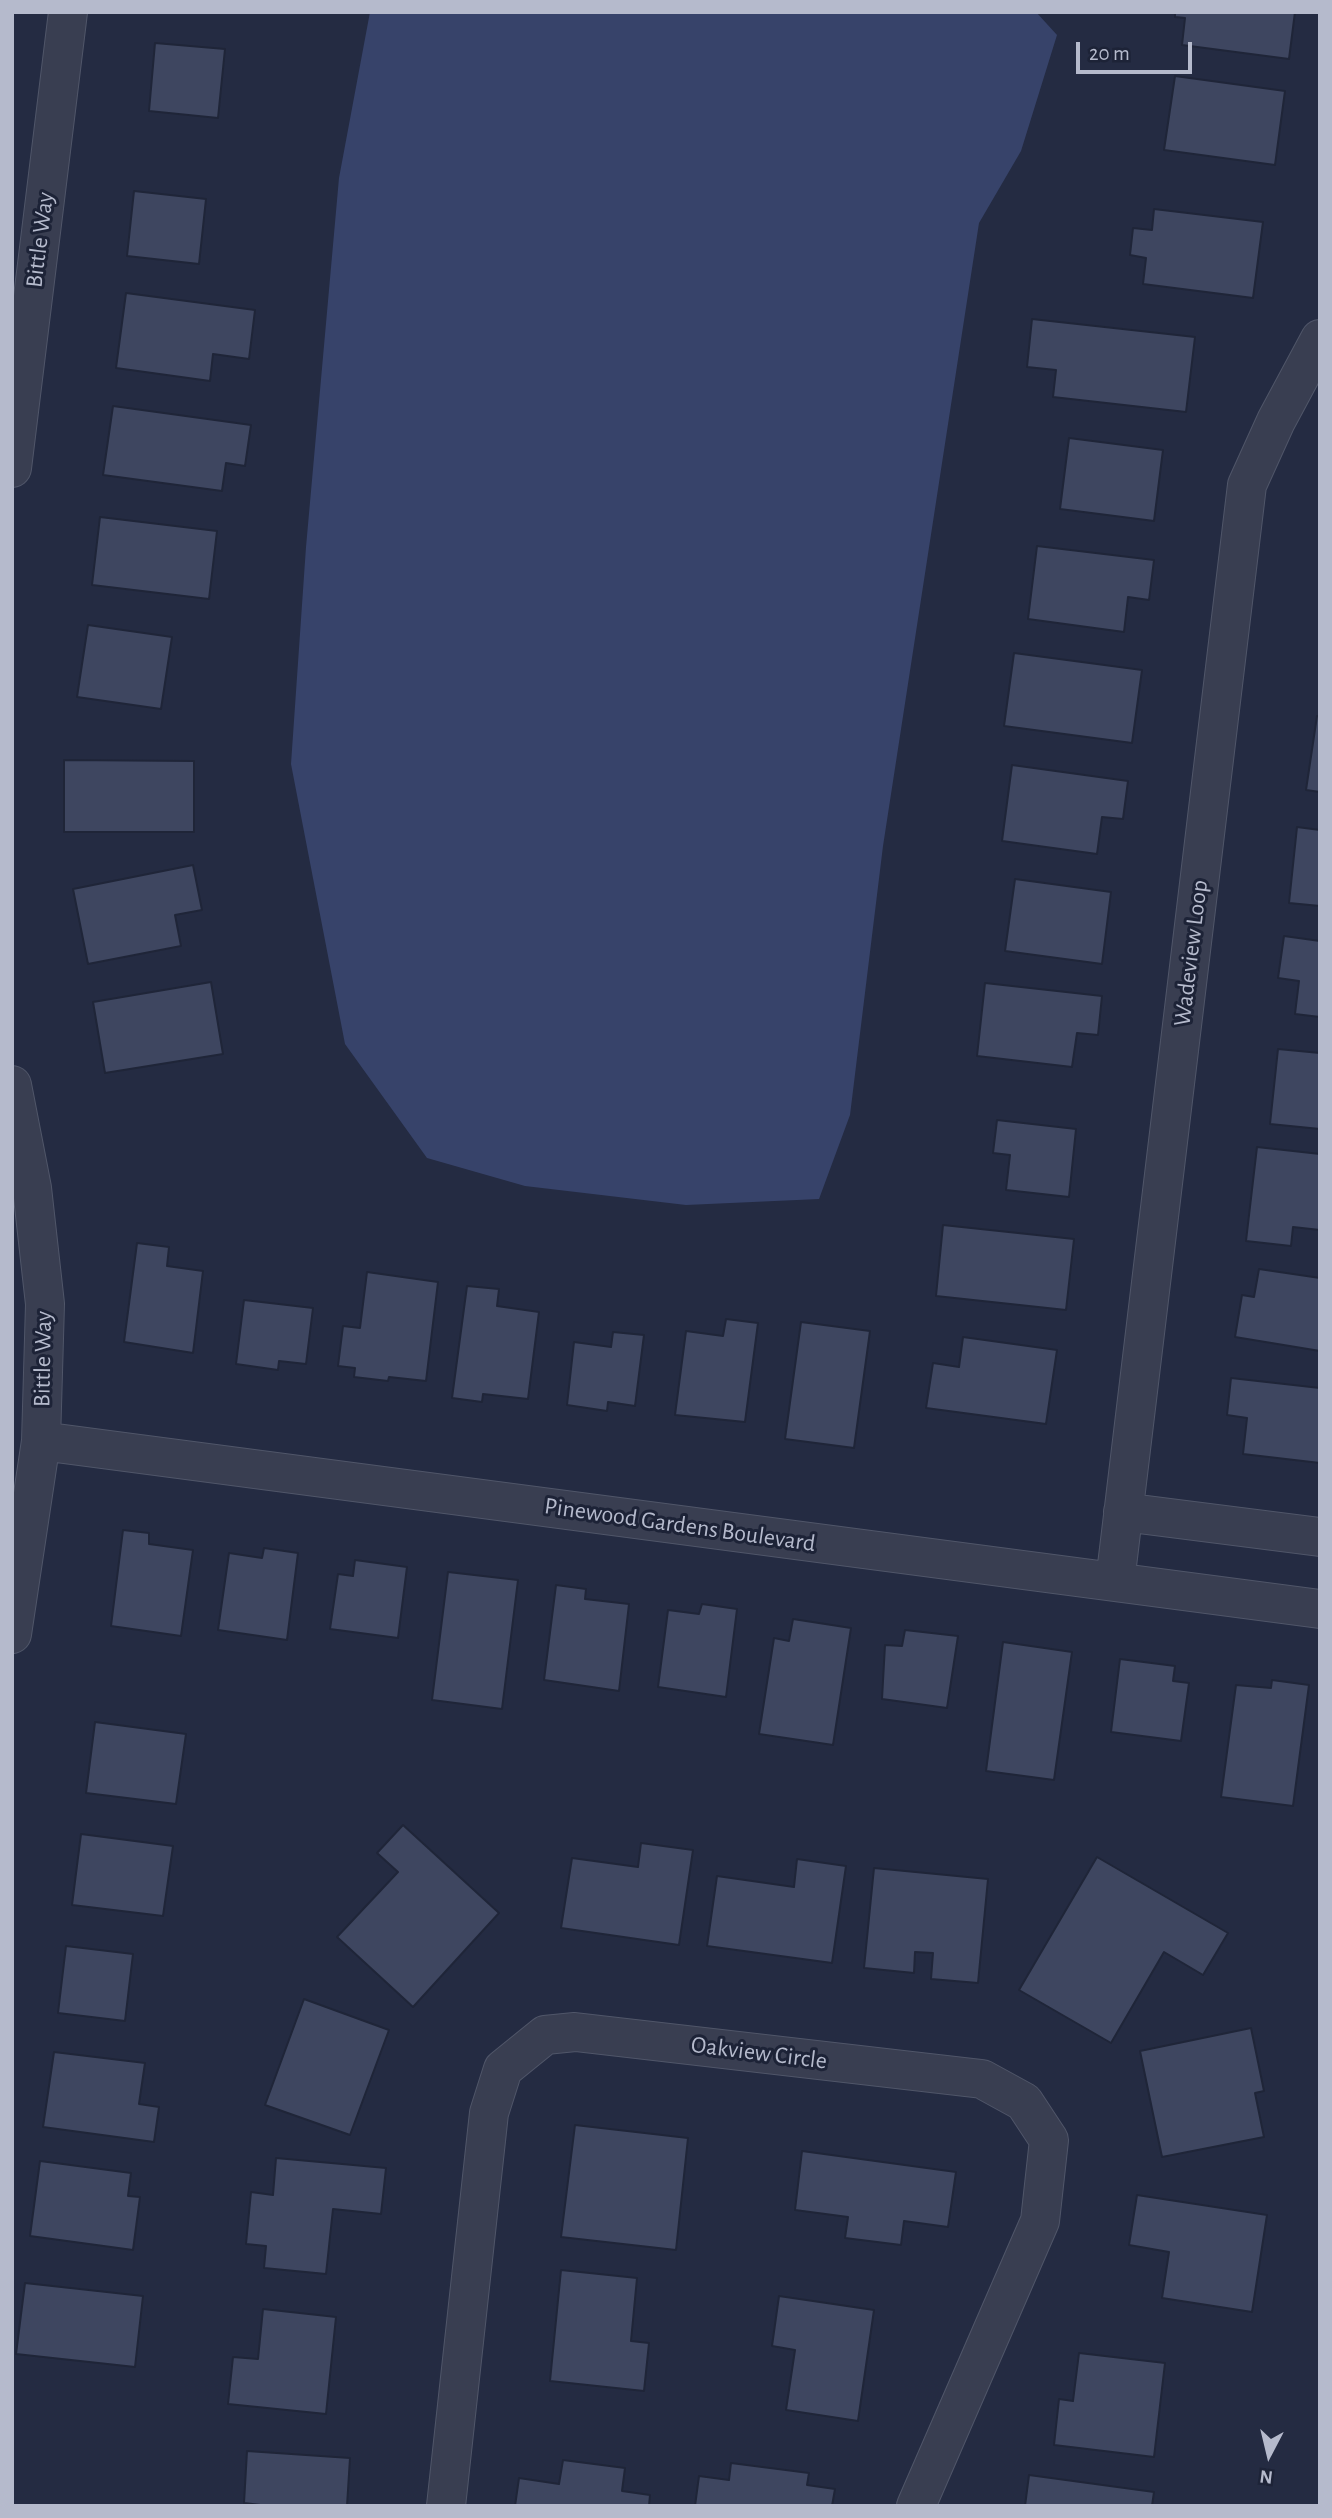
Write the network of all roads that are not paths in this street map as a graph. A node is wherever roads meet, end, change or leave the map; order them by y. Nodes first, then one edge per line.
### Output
1 (68, 12) edge
2 (1320, 339) edge
3 (12, 468) edge
4 (12, 1085) edge
5 (41, 1441) junction
6 (1124, 1513) junction
7 (1320, 1537) edge
8 (1115, 1582) junction
9 (1320, 1609) edge
10 (12, 1634) edge
11 (446, 2506) edge
12 (916, 2506) edge

1 - 3 street, Bittle Way
2 - 6 street, Wadeview Loop
4 - 5 street, Bittle Way
5 - 8 street, Pinewood Gardens Boulevard
5 - 10 street, Bittle Way
6 - 7 street
6 - 8 street, Wadeview Loop
8 - 9 street, Pinewood Gardens Boulevard
11 - 12 street, Oakview Circle

